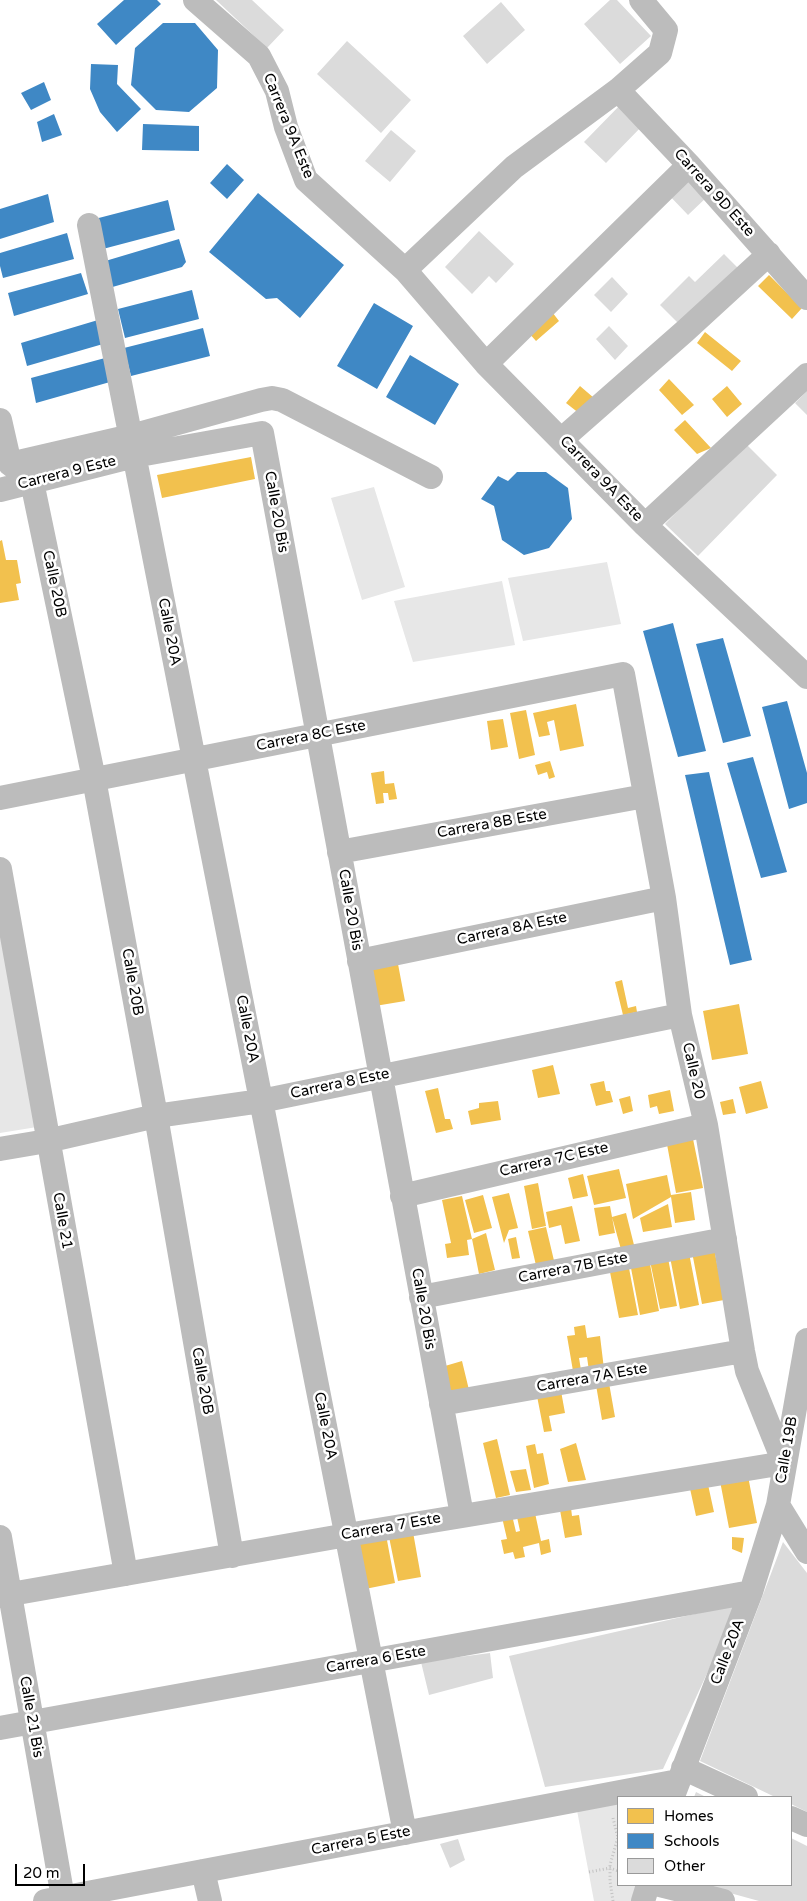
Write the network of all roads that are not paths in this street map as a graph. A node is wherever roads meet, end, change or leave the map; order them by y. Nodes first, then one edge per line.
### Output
1 (195, 0) edge
2 (642, 0) edge
3 (618, 90) junction
4 (689, 164) junction
5 (89, 225) dead end
6 (769, 254) junction
7 (406, 270) junction
8 (807, 298) edge
9 (486, 364) junction
10 (807, 375) edge
11 (0, 420) edge
12 (562, 439) junction
13 (132, 446) junction
14 (10, 464) junction
15 (432, 477) dead end
16 (32, 482) junction
17 (0, 490) edge
18 (645, 525) junction
19 (623, 674) joint
20 (807, 677) edge
21 (317, 735) junction
22 (194, 759) junction
23 (94, 779) junction
24 (645, 796) junction
25 (0, 798) edge
26 (339, 852) junction
27 (0, 868) edge
28 (664, 898) junction
29 (359, 961) junction
30 (680, 1014) junction
31 (380, 1076) junction
32 (261, 1101) junction
33 (156, 1116) junction
34 (706, 1125) junction
35 (47, 1141) junction
36 (0, 1149) edge
37 (402, 1196) junction
38 (725, 1240) junction
39 (421, 1297) junction
40 (807, 1340) edge
41 (743, 1351) junction
42 (441, 1404) junction
43 (784, 1463) junction
44 (778, 1505) junction
45 (462, 1515) junction
46 (347, 1535) junction
47 (0, 1537) edge
48 (807, 1552) edge
49 (232, 1556) junction
50 (126, 1574) junction
51 (751, 1592) junction
52 (5, 1595) edge
53 (372, 1661) junction
54 (31, 1722) junction
55 (0, 1728) edge
56 (678, 1782) edge
57 (741, 1796) edge
58 (792, 1818) edge
59 (807, 1825) edge
60 (405, 1833) junction
61 (204, 1871) junction
62 (648, 1886) edge
63 (664, 1886) edge
64 (54, 1899) edge
65 (210, 1901) edge
66 (643, 1901) edge
67 (723, 1901) edge

1 - 7 street, Carrera 9A Este
2 - 3 street
3 - 4 street, Carrera 9D Este
3 - 7 street
4 - 6 street, Carrera 9D Este
4 - 9 street
5 - 13 street, Calle 20A
6 - 8 street, Carrera 9D Este
6 - 12 street
7 - 9 street, Carrera 9A Este
9 - 12 street, Carrera 9A Este
10 - 18 street
11 - 14 street
12 - 18 street, Carrera 9A Este
13 - 14 street
13 - 15 street
13 - 16 street, Carrera 9 Este
13 - 21 street, Calle 20 Bis
13 - 22 street, Calle 20A
14 - 16 street
16 - 17 street, Carrera 9 Este
16 - 23 street, Calle 20B
18 - 20 street, Carrera 9A Este
19 - 21 street, Carrera 8C Este
19 - 24 street, Calle 20
21 - 22 street, Carrera 8C Este
21 - 26 street, Calle 20 Bis
22 - 23 street, Carrera 8C Este
22 - 32 street, Calle 20A
23 - 25 street, Carrera 8C Este
23 - 33 street, Calle 20B
24 - 26 street, Carrera 8B Este
24 - 28 street, Calle 20
26 - 29 street, Calle 20 Bis
27 - 35 street, Calle 21
28 - 29 street, Carrera 8A Este
28 - 30 street, Calle 20
29 - 31 street, Calle 20 Bis
30 - 31 street, Carrera 8 Este
30 - 34 street, Calle 20
31 - 32 street, Carrera 8 Este
31 - 37 street, Calle 20 Bis
32 - 33 street, Carrera 8 Este
32 - 46 street, Calle 20A
33 - 35 street, Carrera 8 Este
33 - 49 street, Calle 20B
34 - 37 street, Carrera 7C Este
34 - 38 street, Calle 20
35 - 36 street, Carrera 8 Este
35 - 50 street, Calle 21
37 - 39 street, Calle 20 Bis
38 - 39 street, Carrera 7B Este
38 - 41 street, Calle 20
39 - 42 street, Calle 20 Bis
40 - 43 street, Calle 19B
41 - 42 street, Carrera 7A Este
41 - 43 street, Calle 20
42 - 45 street, Calle 20 Bis
43 - 44 street, Calle 19B
43 - 45 street, Carrera 7 Este
44 - 48 street, Calle 19B
44 - 51 street, Calle 20A
45 - 46 street, Carrera 7 Este
46 - 49 street, Carrera 7 Este
46 - 53 street, Calle 20A
47 - 52 street, Calle 21 Bis
49 - 50 street, Carrera 7 Este
50 - 52 street, Carrera 7 Este
51 - 53 street, Carrera 6 Este
51 - 56 street, Calle 20A
52 - 54 street, Calle 21 Bis
53 - 54 street, Carrera 6 Este
53 - 60 street, Calle 20A
54 - 55 street, Carrera 6 Este
54 - 64 street, Calle 21 Bis
56 - 57 street
56 - 60 street, Carrera 5 Este
58 - 59 street
60 - 61 street, Carrera 5 Este
61 - 64 street, Carrera 5 Este
61 - 65 street
62 - 66 street
63 - 67 street

